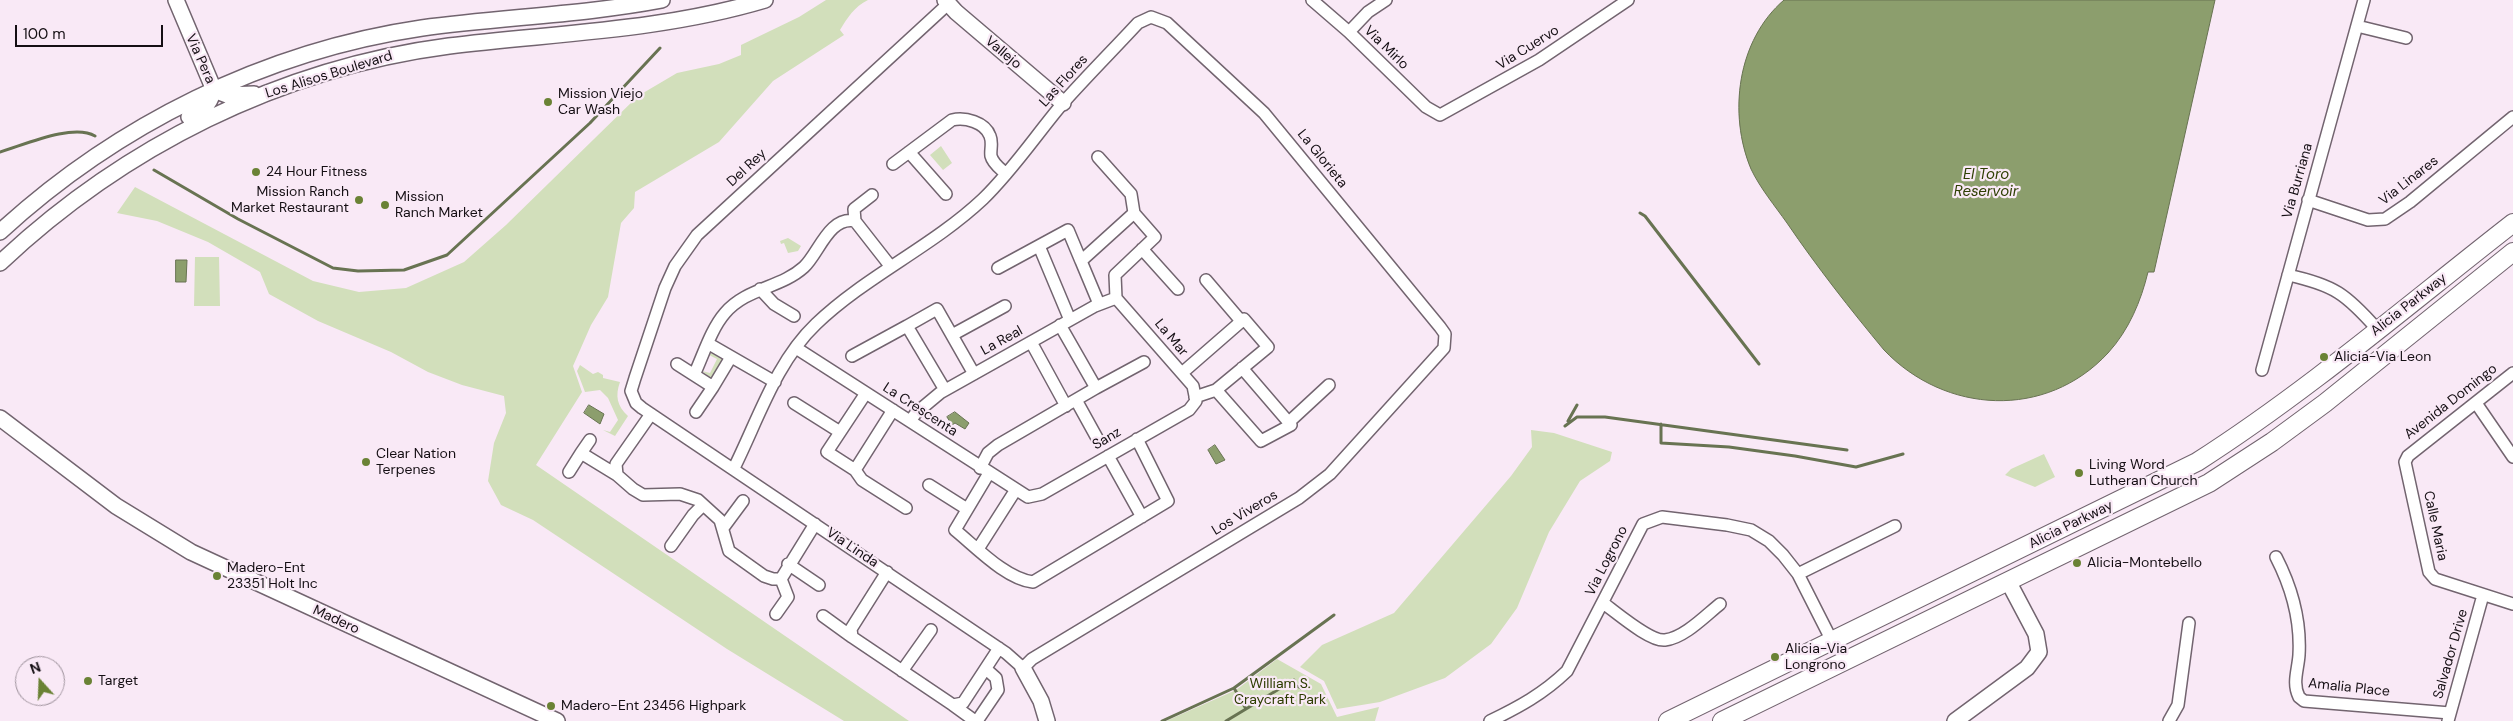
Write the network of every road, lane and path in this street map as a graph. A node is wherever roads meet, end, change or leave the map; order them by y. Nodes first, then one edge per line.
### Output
1 (176, 0) edge
2 (658, 0) edge
3 (765, 0) edge
4 (1312, 0) edge
5 (1386, 0) edge
6 (1628, 0) edge
7 (2364, 0) edge
8 (946, 2) edge
9 (1151, 17) joint
10 (660, 24) junction
11 (2357, 26) junction
12 (1349, 32) junction
13 (2406, 38) dead end
14 (214, 90) junction
15 (261, 95) junction
16 (1063, 103) junction
17 (1440, 115) joint
18 (2513, 117) edge
19 (144, 152) junction
20 (909, 152) junction
21 (1098, 158) dead end
22 (893, 164) dead end
23 (1006, 174) junction
24 (946, 194) dead end
25 (872, 195) dead end
26 (2308, 200) junction
27 (1134, 213) junction
28 (855, 221) junction
29 (2513, 223) edge
30 (0, 232) edge
31 (1038, 246) junction
32 (1142, 249) junction
33 (2513, 252) edge
34 (1081, 261) junction
35 (0, 263) edge
36 (891, 267) junction
37 (998, 268) dead end
38 (2288, 275) junction
39 (1206, 280) dead end
40 (760, 289) junction
41 (1178, 289) dead end
42 (1116, 298) junction
43 (1099, 304) junction
44 (1005, 306) dead end
45 (794, 316) dead end
46 (1241, 321) junction
47 (1065, 322) junction
48 (907, 326) junction
49 (2377, 329) junction
50 (952, 335) junction
51 (1031, 342) junction
52 (1446, 342) joint
53 (709, 344) junction
54 (796, 348) junction
55 (2393, 348) junction
56 (852, 356) dead end
57 (731, 357) junction
58 (1144, 362) dead end
59 (677, 364) dead end
60 (1242, 368) junction
61 (2262, 370) dead end
62 (1182, 373) junction
63 (2513, 373) edge
64 (974, 374) junction
65 (694, 375) junction
66 (775, 382) junction
67 (1329, 385) dead end
68 (713, 387) junction
69 (1096, 388) junction
70 (945, 390) junction
71 (1216, 390) junction
72 (866, 393) junction
73 (633, 397) joint
74 (1196, 399) junction
75 (794, 403) dead end
76 (1071, 403) junction
77 (2476, 403) junction
78 (893, 410) junction
79 (696, 412) dead end
80 (651, 414) junction
81 (0, 418) edge
82 (910, 421) junction
83 (1288, 422) junction
84 (840, 432) junction
85 (1097, 438) dead end
86 (1137, 439) junction
87 (590, 440) dead end
88 (582, 453) junction
89 (1108, 456) junction
90 (2408, 456) joint
91 (2513, 457) edge
92 (734, 468) junction
93 (855, 470) junction
94 (984, 470) junction
95 (569, 472) dead end
96 (618, 475) junction
97 (929, 485) dead end
98 (1015, 491) junction
99 (1028, 498) joint
100 (743, 501) dead end
101 (703, 505) junction
102 (906, 508) dead end
103 (967, 509) junction
104 (2099, 512) junction
105 (1142, 517) junction
106 (815, 524) junction
107 (1896, 526) dead end
108 (723, 528) junction
109 (671, 546) dead end
110 (978, 549) junction
111 (2276, 557) dead end
112 (788, 564) junction
113 (887, 572) junction
114 (1798, 574) junction
115 (781, 579) junction
116 (2008, 581) junction
117 (819, 585) dead end
118 (1931, 593) junction
119 (2484, 595) junction
120 (1603, 603) junction
121 (1720, 604) dead end
122 (2513, 604) edge
123 (776, 614) dead end
124 (824, 616) dead end
125 (2189, 623) dead end
126 (931, 630) dead end
127 (852, 637) junction
128 (1832, 641) junction
129 (1000, 648) junction
130 (1023, 668) junction
131 (986, 669) junction
132 (902, 670) junction
133 (953, 705) junction
134 (2449, 717) edge
135 (557, 721) edge
136 (976, 721) edge
137 (1047, 721) edge
138 (1490, 721) edge
139 (1668, 721) edge
140 (1722, 721) edge
141 (1955, 721) edge
142 (2169, 721) edge

1 - 14 main road, Via Pera
2 - 10 main road
2 - 14 main road, Los Alisos Boulevard
3 - 10 main road, Los Alisos Boulevard
4 - 12 street, Via Mirlo
5 - 12 street
6 - 17 street, Via Cuervo
7 - 11 street, Via Burriana
8 - 16 main road, Vallejo
8 - 73 street, Del Rey
9 - 16 street, Las Flores
9 - 52 street, La Glorieta
10 - 15 main road, Los Alisos Boulevard
11 - 13 street
11 - 26 street, Via Burriana
12 - 17 street, Via Mirlo
14 - 15 main road
14 - 19 main road
14 - 30 main road, Los Alisos Boulevard
15 - 19 main road, Los Alisos Boulevard
16 - 23 street, Las Flores
18 - 26 street, Via Linares
19 - 35 main road, Los Alisos Boulevard
20 - 22 street
20 - 23 street
20 - 24 street
21 - 27 street
23 - 36 street, Las Flores
25 - 28 street
26 - 38 street, Via Burriana
27 - 32 street
27 - 34 street
28 - 36 street
28 - 40 street
29 - 49 main road, Alicia Parkway
31 - 34 street
31 - 37 street
31 - 47 street
32 - 41 street
32 - 42 street
33 - 55 main road, Alicia Parkway
34 - 43 street
36 - 54 street, Las Flores
38 - 49 street
38 - 61 street, Via Burriana
39 - 46 street
40 - 45 street
40 - 53 street
42 - 43 street, La Real
42 - 62 street, La Mar
43 - 47 street, La Real
44 - 50 street
46 - 60 street
46 - 62 street
47 - 51 street, La Real
47 - 69 street
48 - 50 street
48 - 56 street
48 - 70 street
49 - 55 main road
49 - 104 main road, Alicia Parkway
50 - 64 street
51 - 64 street, La Real
51 - 76 street
52 - 130 street, Los Viveros
53 - 57 street
53 - 65 street
54 - 66 street, Las Flores
54 - 72 street, La Crescenta
55 - 116 main road, Alicia Parkway
57 - 66 street
57 - 68 street
58 - 69 street
59 - 65 street
60 - 71 street
60 - 83 street
62 - 74 street, La Mar
63 - 77 street, Avenida Domingo
64 - 70 street, La Real
65 - 68 street
66 - 92 street, Las Flores
67 - 83 street
68 - 79 street
69 - 76 street
70 - 82 street, La Real
71 - 74 street
71 - 83 street
72 - 78 street, La Crescenta
72 - 84 street
73 - 80 street, Via Linda
74 - 86 street, Sanz
75 - 84 street
76 - 85 street
76 - 94 street
77 - 90 street, Avenida Domingo
77 - 91 street
78 - 82 street, La Crescenta
78 - 93 street
80 - 92 street, Via Linda
80 - 96 street
81 - 135 main road, Madero
82 - 94 street, La Crescenta
84 - 93 street
86 - 89 street, Sanz
86 - 105 street
87 - 88 street
88 - 95 street
88 - 96 street
89 - 99 street, Sanz
89 - 105 street
90 - 119 street, Calle Maria
92 - 106 street, Via Linda
93 - 102 street
94 - 98 street, La Crescenta
94 - 103 street
96 - 101 street
97 - 103 street
98 - 99 street, La Crescenta
98 - 110 street
100 - 108 street
101 - 108 street
101 - 109 street
103 - 110 street
104 - 116 main road
104 - 118 main road, Alicia Parkway
105 - 110 street
106 - 112 street
106 - 113 street, Via Linda
107 - 114 street
108 - 115 street
111 - 134 street, Amalia Place
112 - 115 street
112 - 117 street
113 - 127 street
113 - 129 street, Via Linda
114 - 120 street, Via Logrono
114 - 128 street, Via Logrono
115 - 123 street
116 - 118 main road
116 - 140 main road, Alicia Parkway
116 - 141 main road
118 - 128 main road, Alicia Parkway
119 - 122 street, Calle Maria
119 - 134 street, Salvador Drive
120 - 121 street
120 - 138 street, Via Logrono
124 - 127 street
125 - 142 street
126 - 132 street
127 - 132 street
128 - 139 main road, Alicia Parkway
129 - 130 street, Via Linda
129 - 131 street
130 - 137 main road, Via Linda
131 - 133 street
131 - 136 street
132 - 133 street
133 - 136 street

